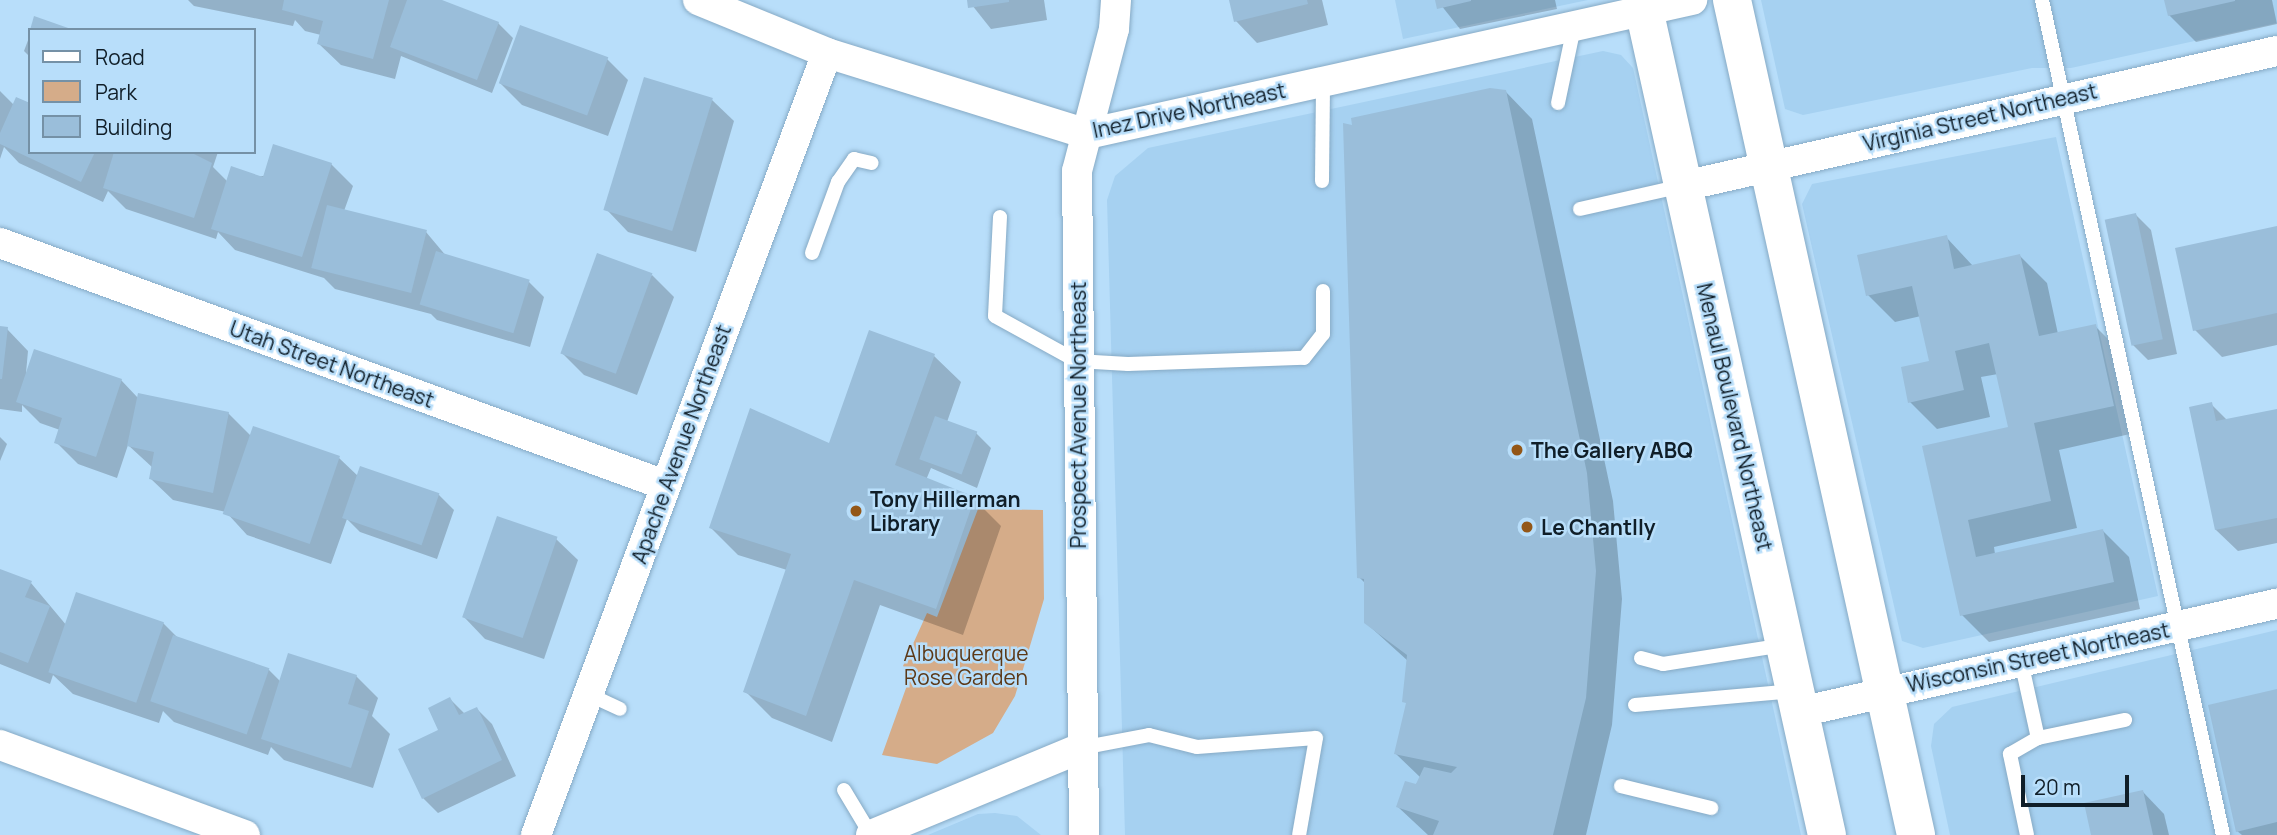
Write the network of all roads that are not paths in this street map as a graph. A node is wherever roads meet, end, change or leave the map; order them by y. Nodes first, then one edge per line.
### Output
1 (698, 0) edge
2 (1116, 0) edge
3 (1692, 0) edge
4 (1732, 0) edge
5 (2042, 0) edge
6 (1644, 6) edge
7 (1574, 27) junction
8 (2277, 51) edge
9 (827, 53) junction
10 (1323, 82) junction
11 (2063, 98) junction
12 (1558, 103) dead end
13 (1087, 134) junction
14 (873, 163) dead end
15 (1769, 164) junction
16 (1322, 181) dead end
17 (1684, 186) junction
18 (1580, 209) dead end
19 (1000, 217) dead end
20 (0, 243) edge
21 (812, 253) dead end
22 (1323, 291) dead end
23 (1077, 361) junction
24 (665, 485) junction
25 (2277, 604) edge
26 (2177, 626) junction
27 (1786, 645) junction
28 (1641, 658) dead end
29 (2021, 661) junction
30 (1883, 691) junction
31 (588, 694) junction
32 (1798, 701) junction
33 (1635, 705) dead end
34 (620, 709) dead end
35 (2125, 720) dead end
36 (2038, 738) junction
37 (0, 745) edge
38 (1081, 748) junction
39 (1621, 786) dead end
40 (844, 790) dead end
41 (1712, 807) dead end
42 (245, 835) edge
43 (536, 835) edge
44 (871, 835) edge
45 (1083, 835) edge
46 (1299, 835) edge
47 (1827, 835) edge
48 (1916, 835) edge
49 (2027, 835) edge
50 (2223, 835) edge

1 - 9 street, Inez Drive Northeast
2 - 13 street, Prospect Avenue Northeast
3 - 6 street, Inez Drive Northeast
4 - 15 main road
5 - 11 lane
6 - 7 street, Inez Drive Northeast
6 - 17 main road, Menaul Boulevard Northeast
7 - 10 street, Inez Drive Northeast
7 - 12 lane
8 - 11 street, Virginia Street Northeast
9 - 13 street, Inez Drive Northeast
9 - 24 street, Apache Avenue Northeast
10 - 13 street, Inez Drive Northeast
10 - 16 lane
11 - 15 street, Virginia Street Northeast
11 - 26 lane
13 - 23 street, Prospect Avenue Northeast
14 - 21 lane
15 - 17 street, Virginia Street Northeast
15 - 30 main road
17 - 18 lane
17 - 27 main road, Menaul Boulevard Northeast
19 - 23 lane
20 - 24 street, Utah Street Northeast
22 - 23 lane
23 - 38 street, Prospect Avenue Northeast
24 - 31 street, Apache Avenue Northeast
25 - 26 street, Wisconsin Street Northeast
26 - 29 street, Wisconsin Street Northeast
26 - 50 lane
27 - 28 lane
27 - 32 main road, Menaul Boulevard Northeast
29 - 30 street, Wisconsin Street Northeast
29 - 36 lane
30 - 32 street, Wisconsin Street Northeast
30 - 48 main road
31 - 34 lane
31 - 43 street, Apache Avenue Northeast
32 - 33 lane
32 - 47 main road, Menaul Boulevard Northeast
35 - 36 lane
36 - 49 lane
37 - 42 street
38 - 44 street
38 - 45 street, Prospect Avenue Northeast
38 - 46 lane
39 - 41 lane
40 - 44 lane

